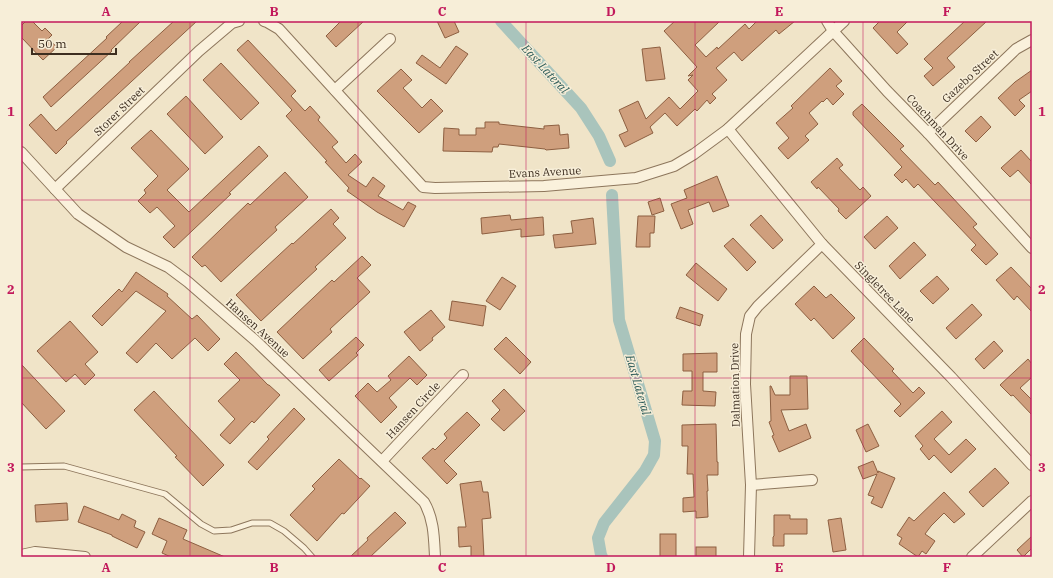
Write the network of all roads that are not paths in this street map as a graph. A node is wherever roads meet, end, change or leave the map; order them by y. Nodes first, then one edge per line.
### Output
1 (239, 21) edge
2 (264, 21) edge
3 (827, 21) edge
4 (844, 21) edge
5 (834, 31) junction
6 (390, 40) dead end
7 (1032, 40) edge
8 (335, 90) junction
9 (728, 129) junction
10 (928, 133) junction
11 (21, 152) edge
12 (55, 189) junction
13 (822, 244) junction
14 (1032, 248) edge
15 (462, 375) dead end
16 (382, 461) junction
17 (1032, 465) edge
18 (21, 467) edge
19 (812, 480) dead end
20 (751, 485) junction
21 (1032, 501) edge
22 (21, 555) edge
23 (85, 557) edge
24 (312, 557) edge
25 (435, 557) edge
26 (749, 557) edge
27 (972, 557) edge

1 - 12 street, Storer Street
2 - 8 street, Evans Avenue
3 - 5 street, Coachman Drive
4 - 5 street, Evans Avenue
5 - 9 street, Evans Avenue
5 - 10 street, Coachman Drive
6 - 8 street
7 - 10 street, Gazebo Street
8 - 9 street, Evans Avenue
9 - 13 street, Singletree Lane
10 - 14 street, Coachman Drive
11 - 12 street, Hansen Avenue
12 - 16 street, Hansen Avenue
13 - 17 street, Singletree Lane
13 - 20 street, Dalmation Drive
15 - 16 street, Hansen Circle
16 - 25 street, Hansen Avenue
18 - 24 lane
19 - 20 street
20 - 26 street, Dalmation Drive
21 - 27 street
22 - 23 street

